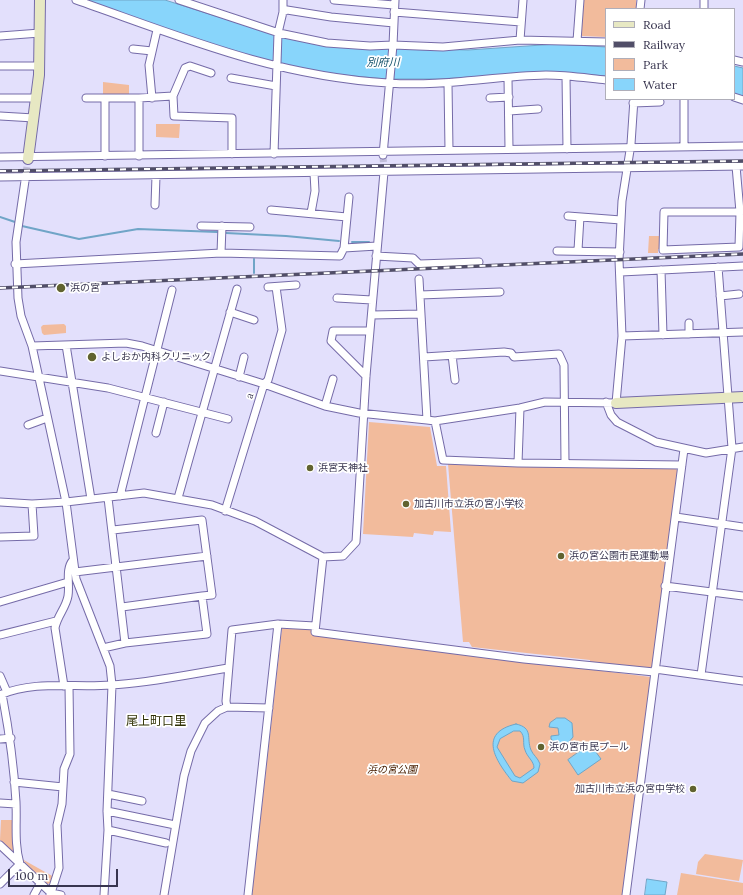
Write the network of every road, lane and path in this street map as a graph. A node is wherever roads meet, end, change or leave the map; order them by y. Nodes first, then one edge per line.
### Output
1 (40, 0) edge
2 (76, 0) edge
3 (179, 0) edge
4 (283, 0) edge
5 (334, 0) edge
6 (523, 0) edge
7 (580, 0) edge
8 (397, 9) edge
9 (283, 12) junction
10 (522, 22) junction
11 (394, 23) junction
12 (157, 30) junction
13 (40, 33) junction
14 (278, 33) junction
15 (0, 36) edge
16 (520, 40) junction
17 (577, 41) junction
18 (605, 42) edge
19 (393, 44) junction
20 (133, 49) dead end
21 (152, 51) junction
22 (0, 66) edge
23 (39, 66) junction
24 (276, 67) junction
25 (211, 73) dead end
26 (566, 76) junction
27 (508, 78) junction
28 (605, 80) edge
29 (236, 81) dead end
30 (390, 83) junction
31 (448, 83) junction
32 (276, 86) junction
33 (173, 96) junction
34 (509, 97) junction
35 (0, 98) edge
36 (36, 98) junction
37 (86, 98) dead end
38 (105, 98) junction
39 (139, 98) junction
40 (152, 98) junction
41 (490, 98) dead end
42 (684, 100) edge
43 (634, 101) edge
44 (660, 102) dead end
45 (538, 109) dead end
46 (509, 111) junction
47 (0, 116) edge
48 (34, 118) junction
49 (743, 146) edge
50 (684, 147) junction
51 (629, 148) junction
52 (567, 149) junction
53 (449, 150) junction
54 (509, 150) junction
55 (383, 153) junction
56 (232, 154) junction
57 (274, 154) junction
58 (0, 156) edge
59 (105, 156) junction
60 (139, 156) junction
61 (28, 158) junction
62 (740, 166) edge
63 (627, 168) junction
64 (384, 172) junction
65 (314, 173) junction
66 (25, 175) junction
67 (156, 176) junction
68 (0, 177) edge
69 (349, 197) dead end
70 (155, 205) dead end
71 (271, 210) dead end
72 (311, 212) junction
73 (740, 212) junction
74 (568, 216) dead end
75 (347, 217) junction
76 (580, 217) junction
77 (237, 219) dead end
78 (621, 220) junction
79 (201, 226) dead end
80 (222, 226) junction
81 (237, 226) junction
82 (250, 226) dead end
83 (344, 244) junction
84 (377, 246) junction
85 (578, 250) junction
86 (557, 251) dead end
87 (620, 252) junction
88 (221, 253) junction
89 (376, 256) junction
90 (479, 262) dead end
91 (16, 264) junction
92 (743, 266) edge
93 (718, 267) junction
94 (660, 270) junction
95 (621, 272) junction
96 (419, 279) dead end
97 (296, 285) dead end
98 (268, 287) dead end
99 (276, 287) junction
100 (237, 289) dead end
101 (172, 290) dead end
102 (500, 292) dead end
103 (420, 294) junction
104 (739, 294) dead end
105 (720, 296) junction
106 (337, 298) dead end
107 (372, 300) junction
108 (230, 312) junction
109 (421, 314) junction
110 (372, 315) junction
111 (254, 320) dead end
112 (689, 323) dead end
113 (370, 331) junction
114 (743, 332) edge
115 (723, 333) junction
116 (689, 334) junction
117 (663, 335) junction
118 (622, 336) junction
119 (66, 345) junction
120 (32, 346) junction
121 (157, 350) junction
122 (452, 355) junction
123 (244, 357) dead end
124 (424, 357) junction
125 (214, 369) junction
126 (0, 371) edge
127 (239, 376) junction
128 (366, 376) junction
129 (38, 377) junction
130 (333, 379) dead end
131 (455, 380) dead end
132 (72, 382) junction
133 (264, 384) junction
134 (144, 396) junction
135 (728, 397) junction
136 (743, 397) edge
137 (164, 402) junction
138 (566, 402) junction
139 (611, 402) junction
140 (326, 406) junction
141 (520, 408) junction
142 (201, 411) junction
143 (365, 413) junction
144 (47, 418) junction
145 (228, 419) dead end
146 (427, 420) junction
147 (435, 421) junction
148 (28, 425) dead end
149 (156, 433) dead end
150 (743, 447) edge
151 (732, 448) junction
152 (684, 449) junction
153 (518, 463) junction
154 (564, 463) junction
155 (682, 465) junction
156 (120, 496) junction
157 (108, 498) junction
158 (178, 498) junction
159 (91, 500) junction
160 (0, 502) edge
161 (66, 502) junction
162 (32, 504) junction
163 (225, 510) junction
164 (676, 517) junction
165 (722, 524) junction
166 (743, 527) edge
167 (113, 530) junction
168 (0, 537) edge
169 (207, 556) junction
170 (323, 557) junction
171 (74, 559) junction
172 (117, 566) junction
173 (75, 572) junction
174 (68, 582) junction
175 (665, 586) junction
176 (712, 592) junction
177 (202, 596) junction
178 (743, 596) edge
179 (0, 602) edge
180 (122, 607) junction
181 (56, 621) junction
182 (278, 624) junction
183 (315, 626) junction
184 (0, 635) edge
185 (125, 643) junction
186 (103, 648) junction
187 (228, 668) junction
188 (655, 671) junction
189 (701, 675) junction
190 (0, 676) edge
191 (743, 681) edge
192 (112, 685) junction
193 (66, 686) junction
194 (3, 694) edge
195 (227, 707) junction
196 (269, 708) junction
197 (11, 738) junction
198 (0, 739) edge
199 (14, 782) junction
200 (63, 787) junction
201 (108, 794) junction
202 (142, 801) dead end
203 (0, 803) edge
204 (16, 804) junction
205 (107, 811) junction
206 (175, 825) junction
207 (108, 830) junction
208 (166, 843) dead end
209 (0, 845) edge
210 (20, 864) junction
211 (0, 884) edge
212 (40, 884) junction
213 (50, 894) edge
214 (34, 895) edge
215 (61, 895) edge
216 (104, 895) edge
217 (164, 895) edge
218 (248, 895) edge
219 (626, 895) edge

1 - 13 street
2 - 12 street
3 - 14 street
4 - 9 street
5 - 8 street
6 - 10 street
7 - 17 street
8 - 10 street
8 - 11 street
9 - 11 street
9 - 14 street
10 - 16 street
11 - 19 street
12 - 21 street
12 - 24 street
13 - 15 street
13 - 23 street
14 - 19 street
14 - 24 street
16 - 17 street
16 - 19 street
17 - 18 street
19 - 30 street
20 - 21 street
21 - 40 street
22 - 23 street
23 - 36 street
24 - 30 street
24 - 32 street
25 - 33 street
26 - 27 street
26 - 28 street
26 - 52 street
27 - 31 street
27 - 34 street
29 - 32 street
30 - 31 street
30 - 55 street
31 - 53 street
32 - 57 street
33 - 40 street
33 - 56 street
34 - 41 street
34 - 46 street
35 - 36 street
36 - 48 street
37 - 38 street
38 - 39 street
38 - 59 street
39 - 40 street
39 - 60 street
42 - 50 street
43 - 44 street
43 - 51 street
45 - 46 street
46 - 54 street
47 - 48 street
48 - 61 street
49 - 50 street
50 - 51 street
51 - 52 street
51 - 63 street
52 - 54 street
53 - 54 street
53 - 55 street
55 - 57 street
56 - 57 street
56 - 60 street
58 - 61 street
59 - 60 street
59 - 61 street
62 - 63 street
62 - 73 street
63 - 64 street
63 - 78 street
64 - 65 street
64 - 84 street
65 - 67 street
65 - 72 street
66 - 67 street
66 - 68 street
66 - 91 street
67 - 70 street
69 - 75 street
71 - 72 street
72 - 75 street
73 - 73 street
74 - 76 street
75 - 83 street
76 - 78 street
76 - 85 street
77 - 81 street
78 - 87 street
79 - 80 street
80 - 81 street
80 - 88 street
81 - 82 street
83 - 84 street
83 - 88 street
84 - 89 street
85 - 86 street
85 - 87 street
87 - 95 street
88 - 91 street
89 - 90 street
89 - 107 street
91 - 120 street
92 - 93 street
93 - 94 street
93 - 105 street
94 - 95 street
94 - 117 street
95 - 118 street
96 - 103 street
97 - 99 street
98 - 99 street
99 - 133 street, a
100 - 108 street
101 - 121 street
102 - 103 street
103 - 109 street
104 - 105 street
105 - 115 street
106 - 107 street
107 - 110 street
108 - 111 street
108 - 125 street
109 - 110 street
109 - 124 street
110 - 113 street
112 - 116 street
113 - 128 street
113 - 128 street
114 - 115 street
115 - 116 street
115 - 135 street
116 - 117 street
117 - 118 street
118 - 139 street
119 - 120 street
119 - 121 street
119 - 132 street
120 - 129 street
121 - 125 street
121 - 134 street
122 - 124 street
122 - 131 street
122 - 138 street
123 - 127 street
124 - 146 street
125 - 127 street
125 - 142 street
126 - 129 street
127 - 133 street
128 - 143 street
129 - 132 street
129 - 144 street
130 - 140 street
132 - 134 street
132 - 159 street
133 - 140 street
133 - 163 street, a
134 - 137 street
134 - 156 street
135 - 136 street
135 - 139 street
135 - 151 street
137 - 142 street
137 - 149 street
138 - 139 street
138 - 141 street
138 - 154 street
139 - 152 street
140 - 143 street
141 - 147 street
141 - 153 street
142 - 145 street
142 - 158 street
143 - 146 street
143 - 170 street
144 - 148 street
144 - 161 street
146 - 147 street
147 - 153 street
150 - 151 street
151 - 152 street
151 - 165 street
152 - 155 street
153 - 154 street
154 - 155 street
155 - 164 street
156 - 157 street
156 - 158 street
157 - 159 street
157 - 167 street
158 - 163 street
159 - 161 street
160 - 162 street
161 - 162 street
161 - 171 street
162 - 168 street
163 - 170 street
164 - 165 street
164 - 175 street
165 - 166 street
165 - 176 street
167 - 169 street
167 - 172 street
169 - 172 street
169 - 177 street
170 - 183 street
171 - 173 street
171 - 174 street
172 - 173 street
172 - 180 street
173 - 186 street
174 - 179 street
174 - 181 street
175 - 176 street
175 - 188 street
176 - 178 street
176 - 189 street
177 - 180 street
177 - 185 street
180 - 185 street
181 - 184 street
181 - 193 street
182 - 183 street
182 - 187 street
182 - 196 street
183 - 188 street
185 - 186 street
186 - 192 street
187 - 192 street
187 - 195 street
188 - 189 street
188 - 219 street
189 - 191 street
190 - 194 street
192 - 193 street
192 - 201 street
193 - 194 street
193 - 200 street
194 - 197 street
195 - 196 street
195 - 206 street
196 - 218 street
197 - 198 street
197 - 199 street
199 - 200 street
199 - 204 street
200 - 213 street
201 - 202 street
201 - 205 street
203 - 204 street
204 - 210 street
205 - 206 street
205 - 207 street
206 - 217 street
207 - 208 street
207 - 216 street
209 - 210 street
210 - 211 street
210 - 212 street
212 - 213 street
212 - 214 street
213 - 215 street

